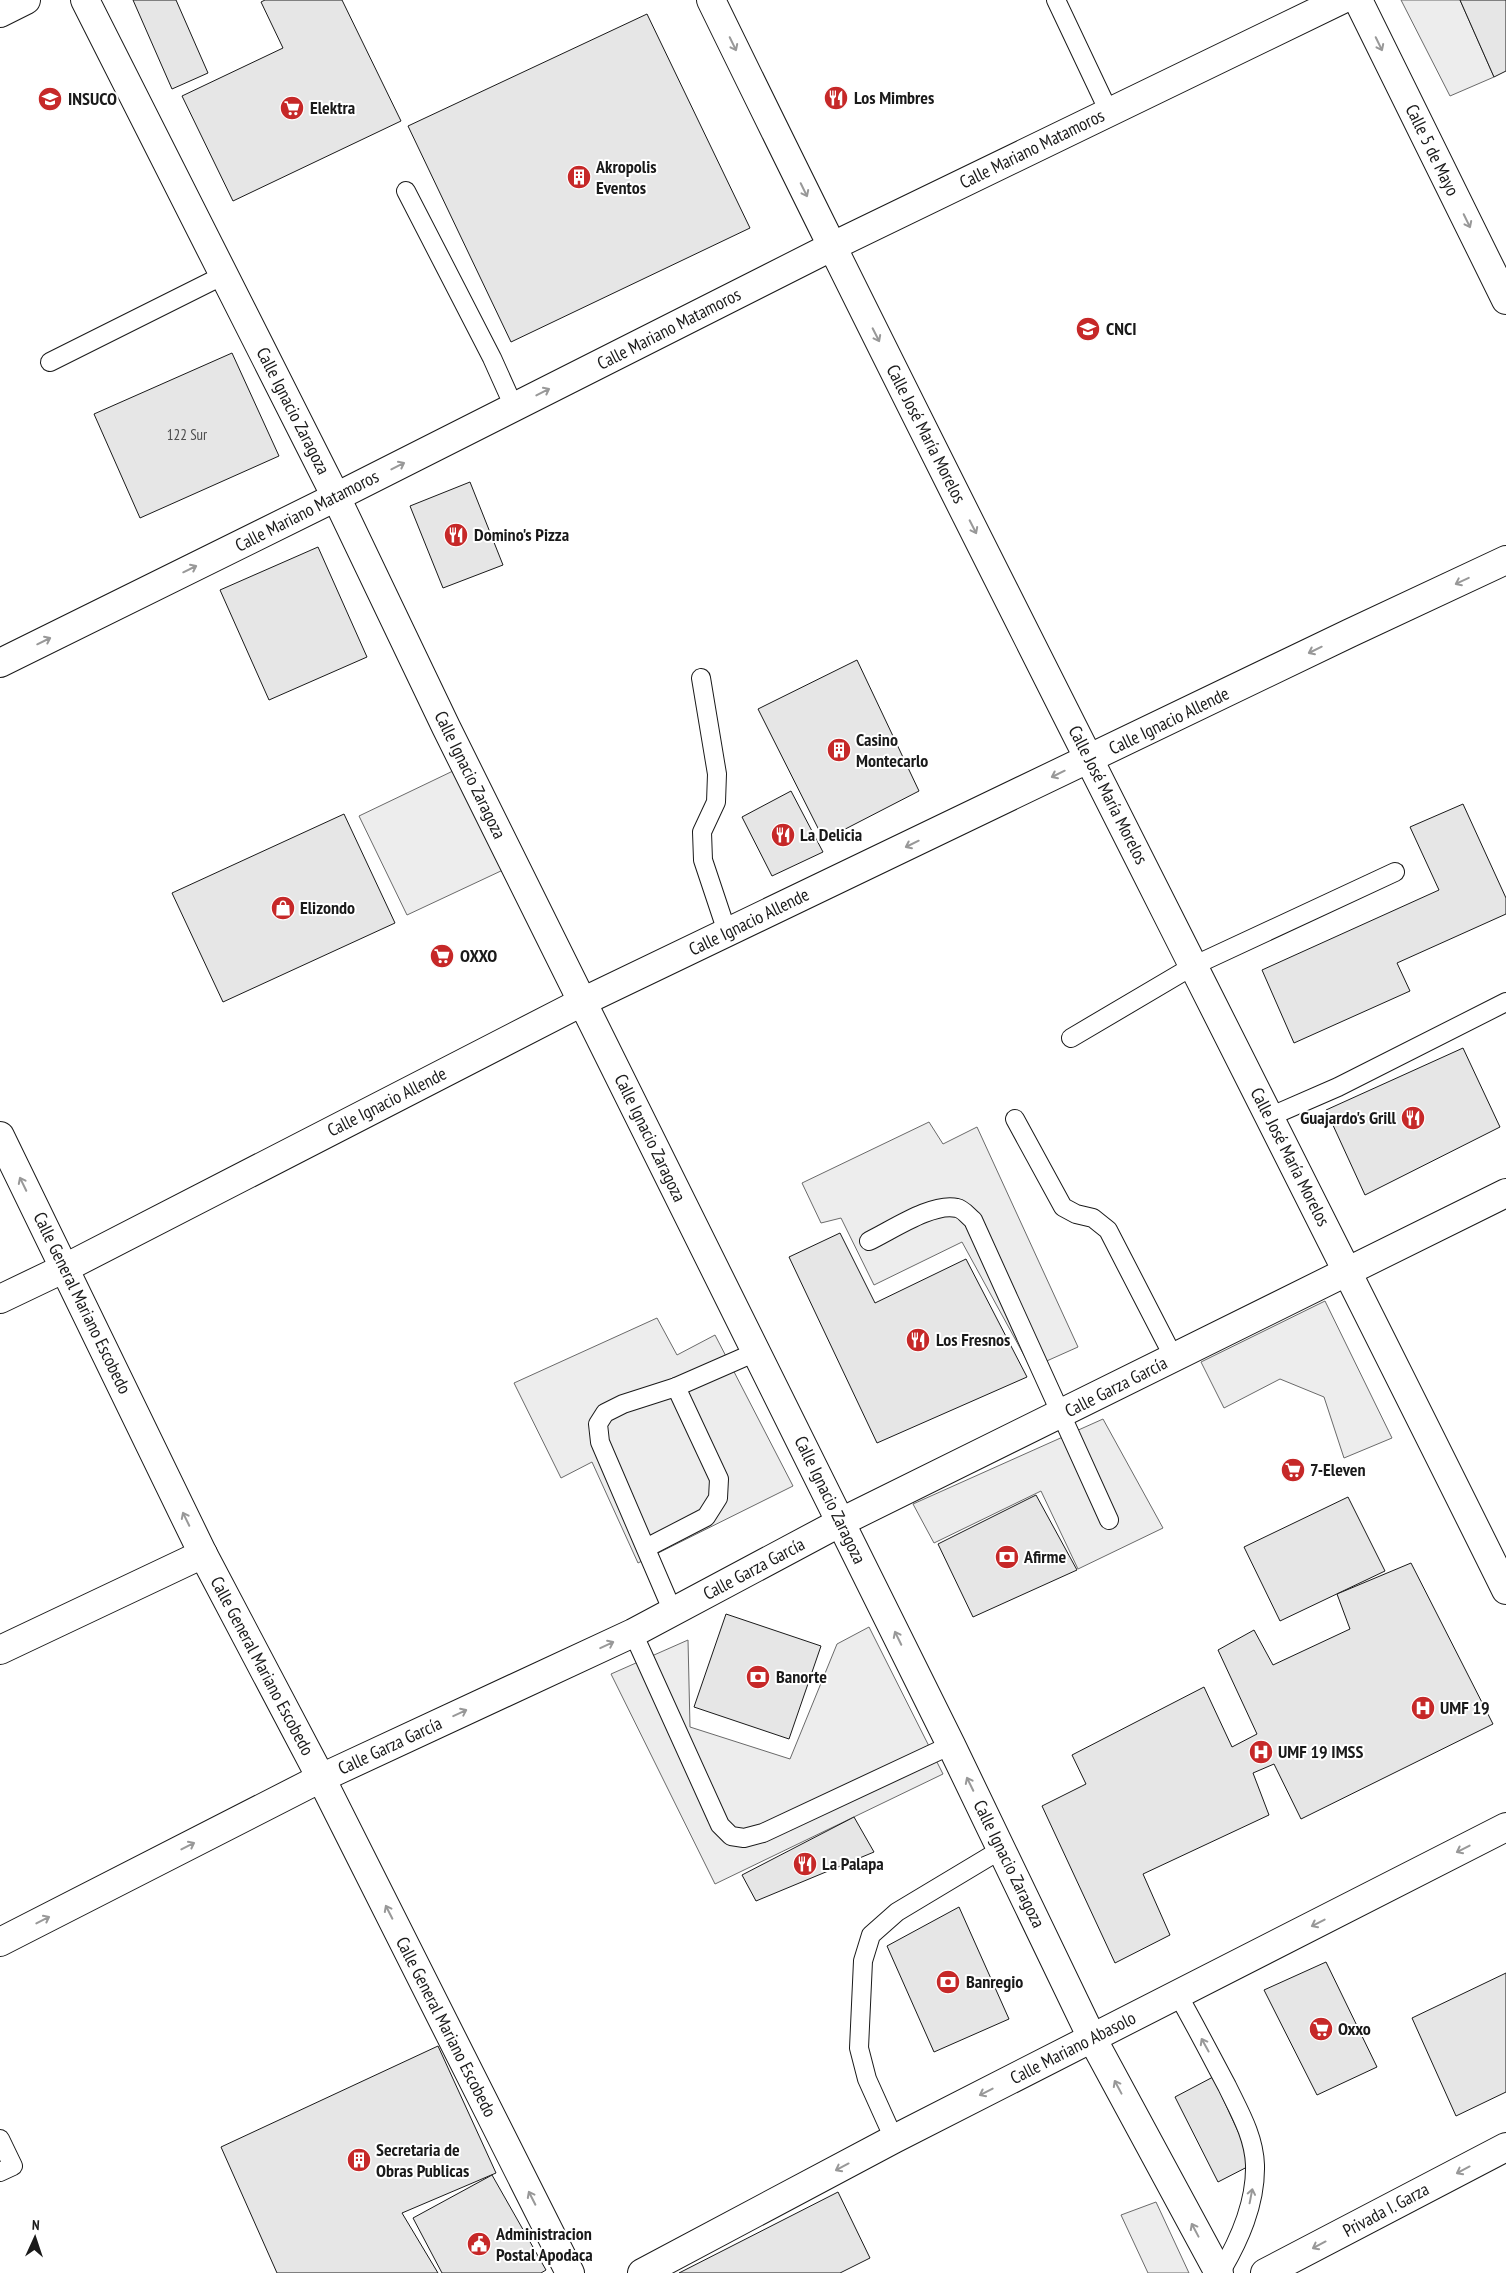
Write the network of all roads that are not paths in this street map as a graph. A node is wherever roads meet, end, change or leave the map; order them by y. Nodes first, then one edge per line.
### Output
1 (26, 0) edge
2 (85, 0) edge
3 (711, 0) edge
4 (1056, 0) edge
5 (1341, 0) edge
6 (1358, 0) edge
7 (0, 12) edge
8 (1109, 112) junction
9 (406, 191) dead end
10 (831, 247) junction
11 (224, 275) junction
12 (1506, 300) edge
13 (50, 362) dead end
14 (514, 407) junction
15 (336, 497) junction
16 (1506, 560) edge
17 (0, 663) edge
18 (701, 678) dead end
19 (1090, 759) junction
20 (1394, 872) dead end
21 (728, 932) junction
22 (1193, 966) junction
23 (582, 1002) junction
24 (1506, 1002) edge
25 (1071, 1038) dead end
26 (1270, 1117) junction
27 (1015, 1119) dead end
28 (0, 1136) edge
29 (1506, 1193) edge
30 (869, 1241) dead end
31 (64, 1268) junction
32 (1349, 1272) junction
33 (0, 1299) edge
34 (756, 1352) junction
35 (1174, 1358) junction
36 (676, 1387) junction
37 (1062, 1414) junction
38 (1109, 1520) dead end
39 (841, 1522) junction
40 (646, 1548) junction
41 (203, 1554) junction
42 (1506, 1590) edge
43 (673, 1612) junction
44 (633, 1633) junction
45 (0, 1650) edge
46 (951, 1745) junction
47 (321, 1778) junction
48 (1506, 1827) edge
49 (1002, 1849) junction
50 (0, 1942) edge
51 (1178, 1995) junction
52 (1092, 2038) junction
53 (0, 2139) edge
54 (894, 2139) junction
55 (1506, 2147) edge
56 (0, 2172) edge
57 (570, 2273) edge
58 (642, 2273) edge
59 (1219, 2273) edge
60 (1265, 2273) edge

1 - 7 street
2 - 11 street, Calle Ignacio Zaragoza
3 -> 10 street, Calle José María Morelos
4 - 8 lane
5 - 8 street, Calle Mariano Matamoros
6 -> 12 street, Calle 5 de Mayo
8 - 10 street, Calle Mariano Matamoros
9 - 14 lane
14 -> 10 street, Calle Mariano Matamoros
10 -> 19 street, Calle José María Morelos
11 - 13 lane
11 - 15 street, Calle Ignacio Zaragoza
15 -> 14 street, Calle Mariano Matamoros
17 -> 15 street, Calle Mariano Matamoros
15 - 23 street, Calle Ignacio Zaragoza
16 -> 19 street, Calle Ignacio Allende
18 - 21 lane
19 -> 21 street, Calle Ignacio Allende
19 - 22 street, Calle José María Morelos
20 - 22 lane
21 - 23 street, Calle Ignacio Allende
22 - 25 lane
22 - 26 street, Calle José María Morelos
23 - 31 street, Calle Ignacio Allende
23 - 34 street, Calle Ignacio Zaragoza
24 - 26 lane
26 - 32 street, Calle José María Morelos
27 - 35 lane
31 -> 28 street, Calle General Mariano Escobedo
29 - 32 street, Calle Garza García
30 - 37 lane
31 - 33 street, Calle Ignacio Allende
41 -> 31 street, Calle General Mariano Escobedo
32 - 35 street, Calle Garza García
32 - 42 street, Calle José María Morelos
34 - 36 lane
34 - 39 street, Calle Ignacio Zaragoza
35 - 37 street, Calle Garza García
36 - 40 lane
36 - 40 lane
37 - 38 lane
37 - 39 street, Calle Garza García
39 - 43 street, Calle Garza García
46 -> 39 street, Calle Ignacio Zaragoza
40 - 43 lane
41 - 45 street
41 - 47 street, Calle General Mariano Escobedo
43 - 44 street, Calle Garza García
44 - 46 lane
47 -> 44 street, Calle Garza García
49 -> 46 street, Calle Ignacio Zaragoza
50 -> 47 street, Calle Garza García
57 -> 47 street, Calle General Mariano Escobedo
48 -> 51 street, Calle Mariano Abasolo
49 - 52 street, Calle Ignacio Zaragoza
49 - 54 lane
51 - 52 street, Calle Mariano Abasolo
59 -> 51 lane
52 -> 54 street, Calle Mariano Abasolo
59 -> 52 street, Calle Ignacio Zaragoza
53 - 56 lane
54 -> 58 street, Calle Mariano Abasolo
55 -> 60 street, Privada I. Garza

